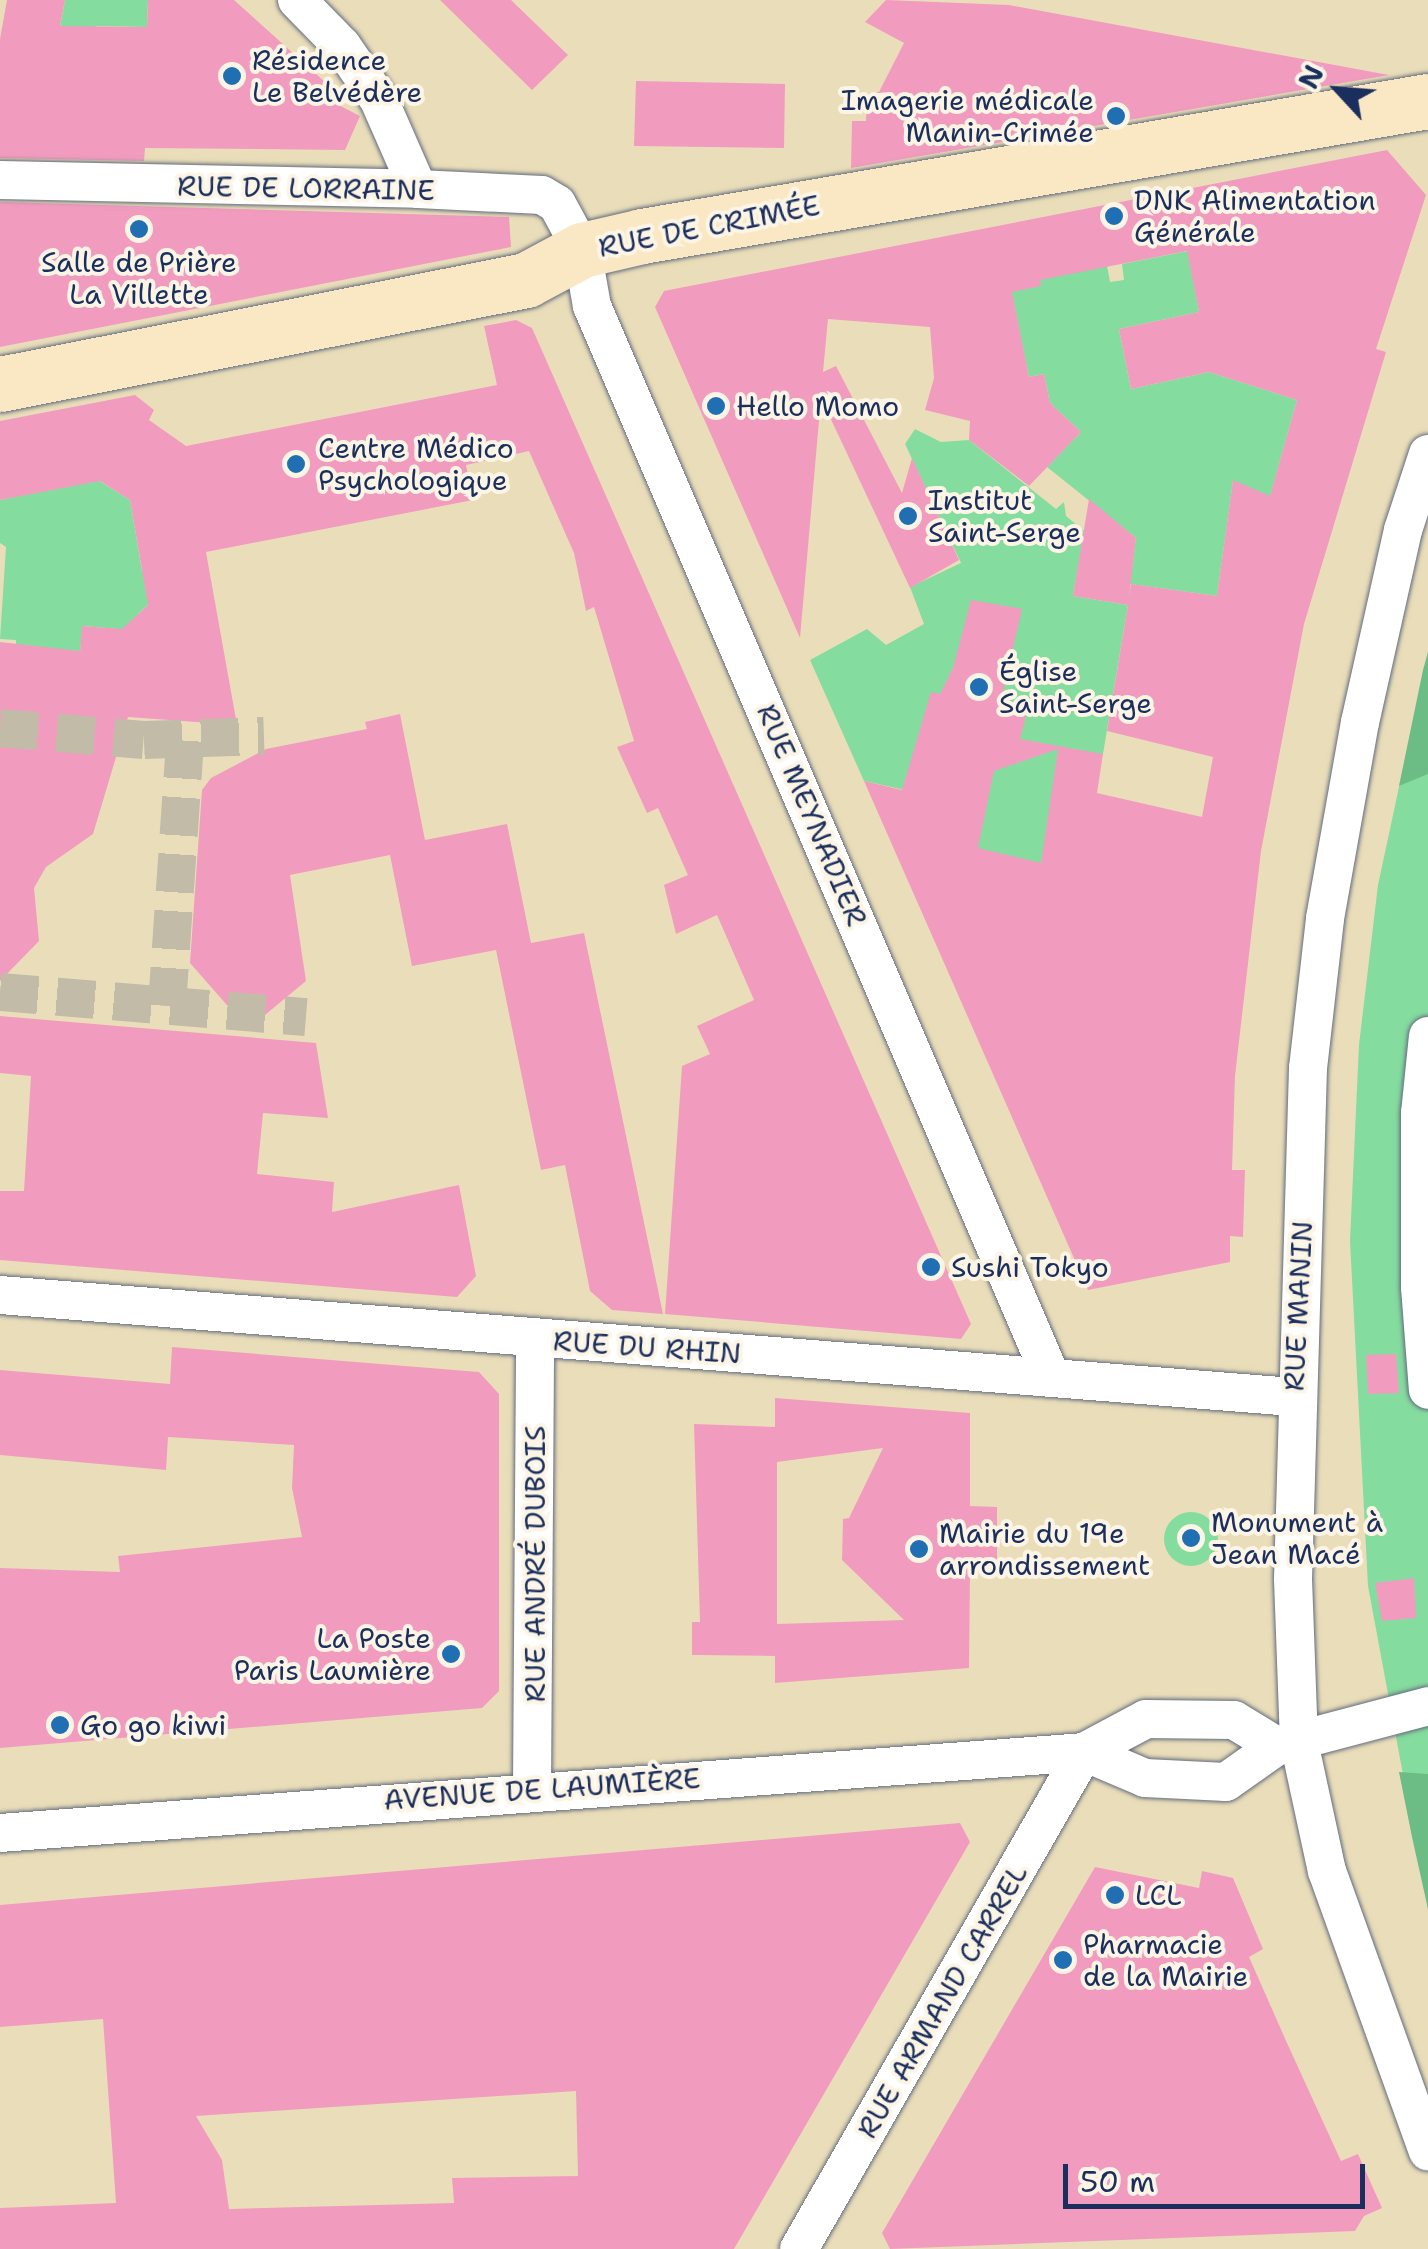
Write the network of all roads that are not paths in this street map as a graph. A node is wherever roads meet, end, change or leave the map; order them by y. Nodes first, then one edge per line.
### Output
1 (298, 0) edge
2 (1428, 101) edge
3 (0, 180) edge
4 (418, 189) junction
5 (582, 250) junction
6 (0, 384) edge
7 (1428, 454) edge
8 (1428, 1036) edge
9 (0, 1295) edge
10 (535, 1340) junction
11 (1050, 1377) junction
12 (1428, 1390) edge
13 (1294, 1398) junction
14 (1428, 1706) edge
15 (1288, 1744) junction
16 (1084, 1752) junction
17 (532, 1788) junction
18 (0, 1833) edge
19 (1428, 2151) edge
20 (799, 2249) edge

1 - 4 street
2 - 5 street, RUE DE CRIMÉE
3 - 4 street, RUE DE LORRAINE
4 - 5 street, RUE DE LORRAINE
5 - 6 street, RUE DE CRIMÉE
5 - 11 street, RUE MEYNADIER
7 - 13 street, RUE MANIN
8 - 12 street
9 - 10 street, RUE DU RHIN
10 - 11 street, RUE DU RHIN
10 - 17 street, RUE ANDRÉ DUBOIS
11 - 13 street, RUE DU RHIN
13 - 15 street, RUE MANIN
14 - 15 street
15 - 16 street, AVENUE DE LAUMIÈRE
15 - 16 street, AVENUE DE LAUMIÈRE
15 - 19 street, RUE MANIN
16 - 17 street, AVENUE DE LAUMIÈRE
16 - 20 street, RUE ARMAND CARREL
17 - 18 street, AVENUE DE LAUMIÈRE

